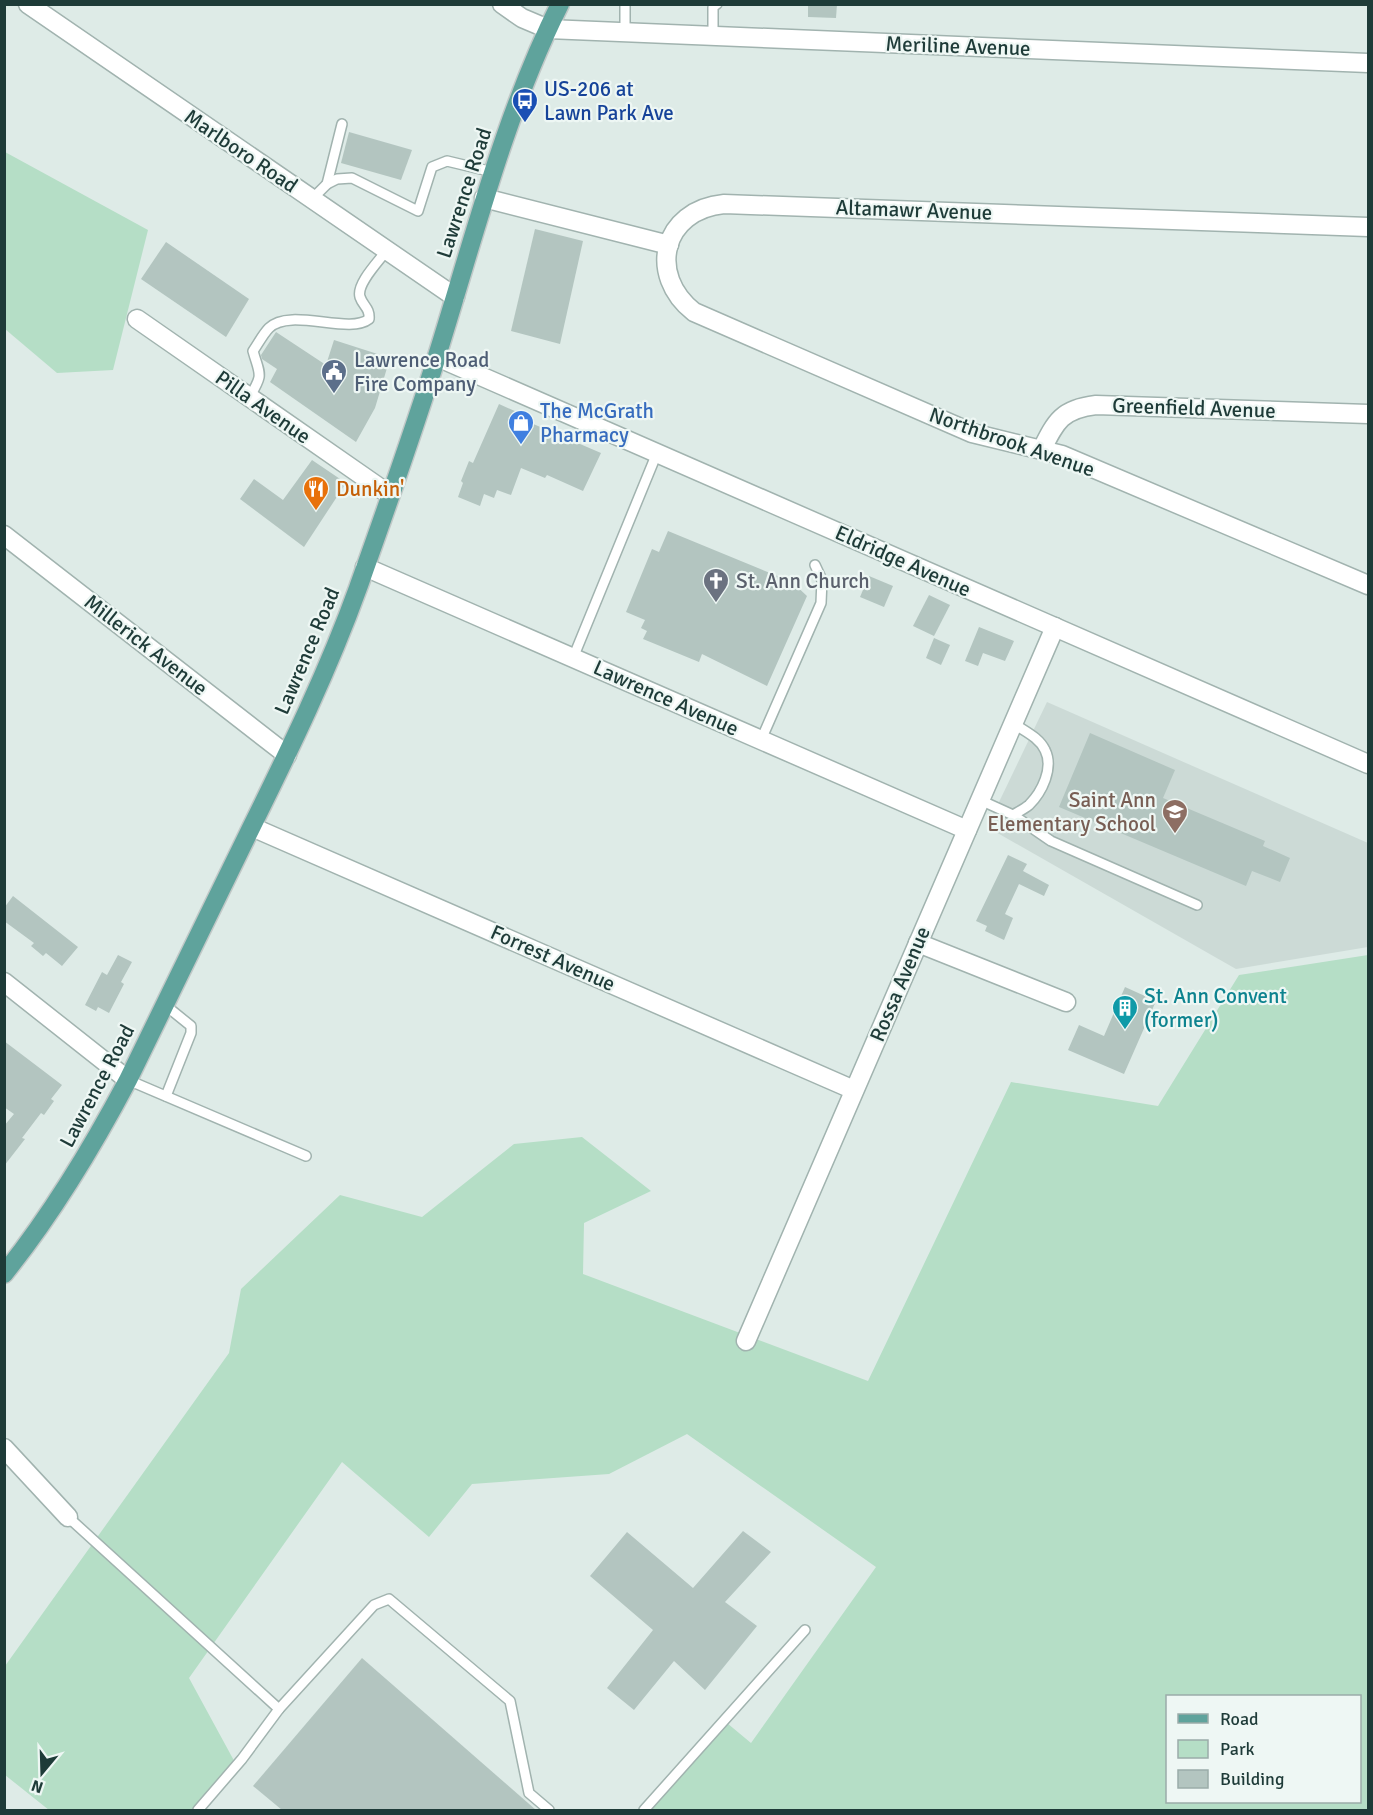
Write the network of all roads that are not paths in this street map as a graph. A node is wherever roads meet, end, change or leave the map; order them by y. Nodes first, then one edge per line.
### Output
1 (28, 4) edge
2 (502, 4) edge
3 (561, 4) edge
4 (626, 4) edge
5 (717, 4) edge
6 (548, 29) junction
7 (625, 33) junction
8 (713, 36) junction
9 (1368, 63) edge
10 (342, 124) dead end
11 (493, 172) junction
12 (327, 184) junction
13 (484, 198) junction
14 (312, 199) junction
15 (1368, 226) edge
16 (669, 245) junction
17 (387, 250) junction
18 (455, 297) junction
19 (137, 320) dead end
20 (437, 357) junction
21 (249, 398) junction
22 (1368, 414) edge
23 (1041, 449) junction
24 (657, 453) junction
25 (390, 495) junction
26 (4, 535) edge
27 (815, 565) dead end
28 (365, 567) junction
29 (1368, 585) edge
30 (1055, 627) junction
31 (573, 658) junction
32 (1013, 723) junction
33 (761, 740) junction
34 (287, 755) junction
35 (1368, 764) edge
36 (980, 800) junction
37 (1013, 815) junction
38 (252, 827) junction
39 (967, 830) junction
40 (1197, 904) dead end
41 (918, 943) junction
42 (4, 982) edge
43 (1066, 1002) dead end
44 (165, 1005) junction
45 (128, 1080) junction
46 (854, 1090) junction
47 (166, 1096) junction
48 (306, 1156) dead end
49 (4, 1274) edge
50 (746, 1341) dead end
51 (4, 1448) edge
52 (68, 1516) joint
53 (805, 1630) dead end
54 (279, 1708) junction
55 (198, 1810) edge
56 (549, 1810) edge
57 (644, 1810) edge

1 - 14 street, Marlboro Road
2 - 6 street
3 - 6 main road, Lawrence Road
4 - 7 lane
5 - 8 lane
6 - 7 street, Meriline Avenue
6 - 11 main road, Lawrence Road
7 - 8 street, Meriline Avenue
8 - 9 street, Meriline Avenue
10 - 12 lane
11 - 12 lane
11 - 13 main road, Lawrence Road
12 - 14 lane
13 - 16 street
13 - 18 main road, Lawrence Road
14 - 17 street, Marlboro Road
15 - 16 street, Altamawr Avenue
16 - 23 street, Northbrook Avenue
17 - 18 street, Marlboro Road
17 - 21 lane
18 - 20 main road, Lawrence Road
19 - 21 street, Pilla Avenue
20 - 24 street, Eldridge Avenue
20 - 25 main road, Lawrence Road
21 - 25 street, Pilla Avenue
22 - 23 street, Greenfield Avenue
23 - 29 street, Northbrook Avenue
24 - 30 street, Eldridge Avenue
24 - 31 lane
25 - 28 main road, Lawrence Road
26 - 34 street, Millerick Avenue
27 - 33 lane
28 - 31 street, Lawrence Avenue
28 - 34 main road, Lawrence Road
30 - 32 street, Rossa Avenue
30 - 35 street, Eldridge Avenue
31 - 33 street, Lawrence Avenue
32 - 36 street, Rossa Avenue
32 - 37 lane
33 - 39 street, Lawrence Avenue
34 - 38 main road, Lawrence Road
36 - 37 lane
36 - 39 street, Rossa Avenue
37 - 40 lane
38 - 44 main road, Lawrence Road
38 - 46 street, Forrest Avenue
39 - 41 street, Rossa Avenue
41 - 43 street
41 - 46 street, Rossa Avenue
42 - 45 street
44 - 45 main road, Lawrence Road
44 - 47 lane
45 - 47 lane
45 - 49 main road, Lawrence Road
46 - 50 street, Rossa Avenue
47 - 48 lane
51 - 52 street
52 - 54 lane
53 - 57 lane
54 - 55 lane
54 - 56 lane

